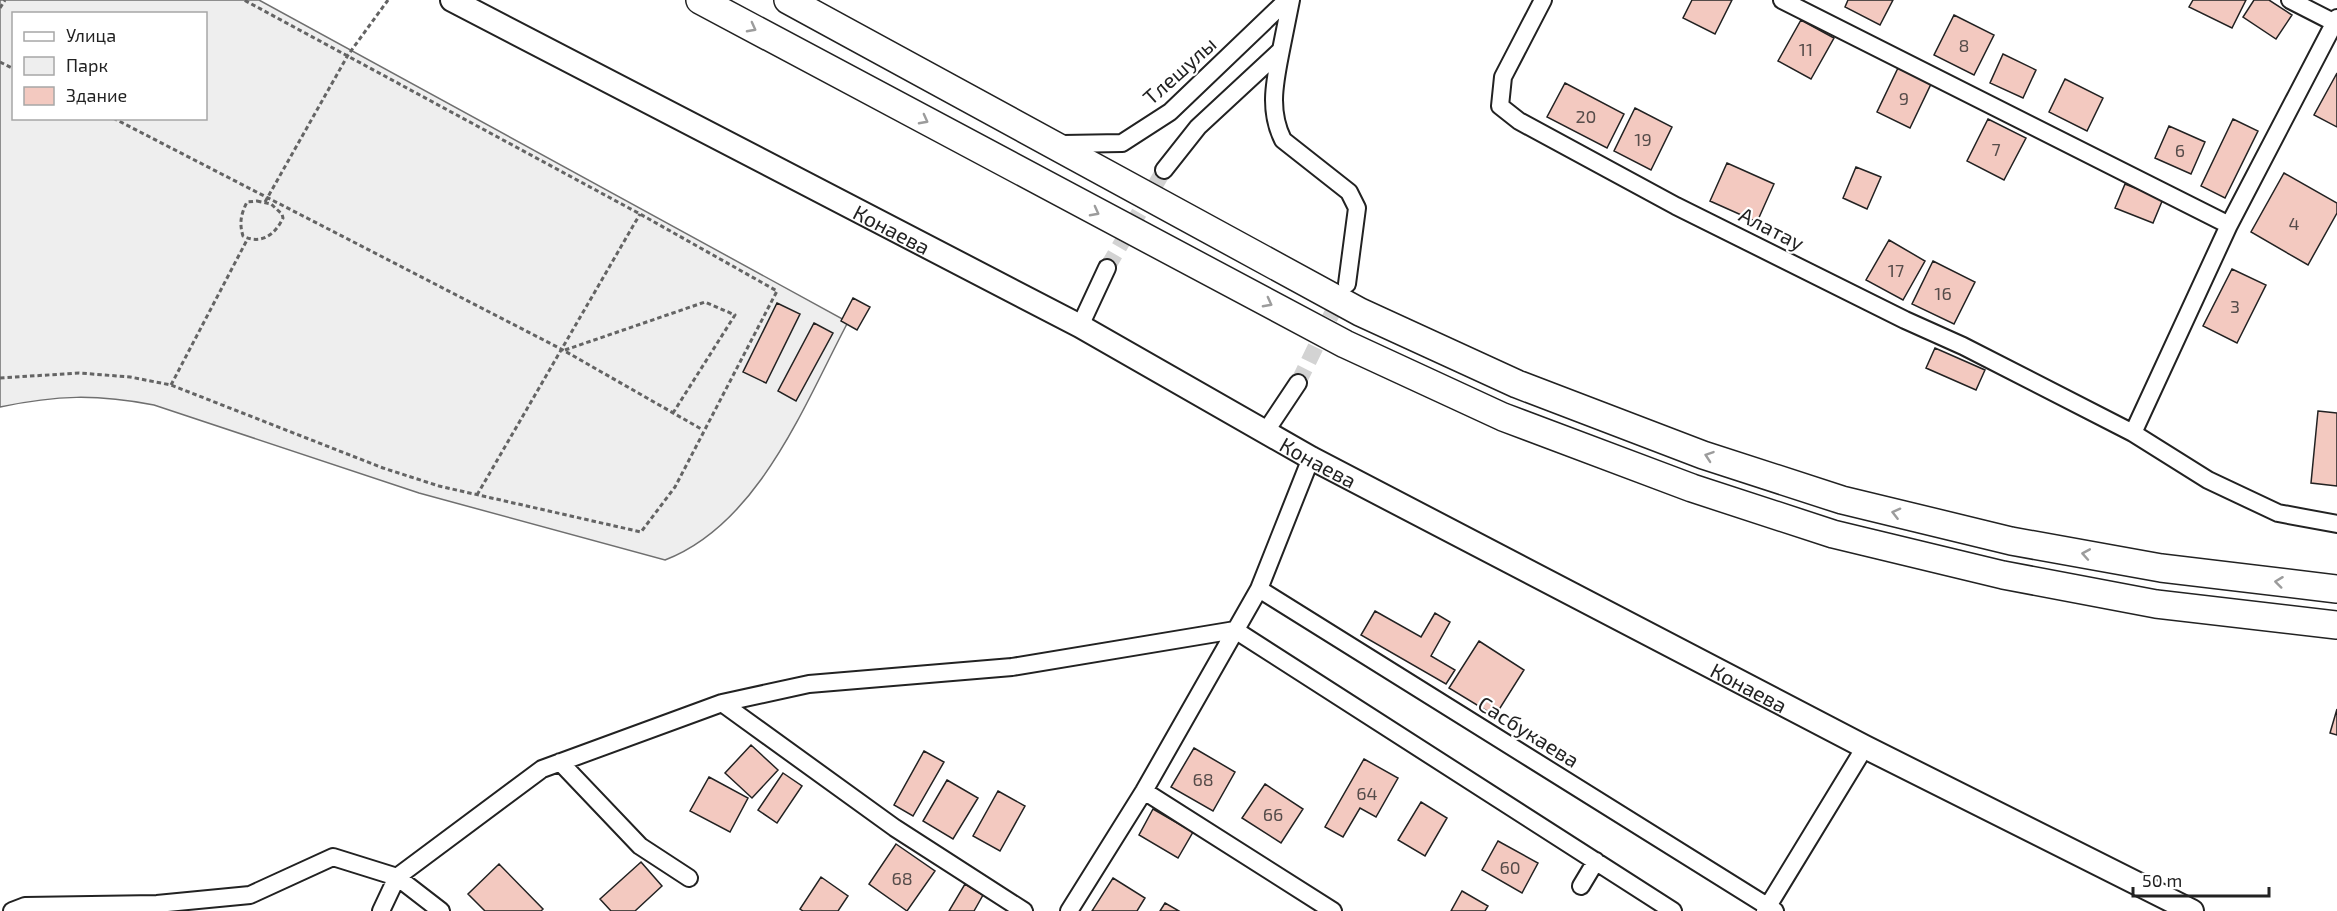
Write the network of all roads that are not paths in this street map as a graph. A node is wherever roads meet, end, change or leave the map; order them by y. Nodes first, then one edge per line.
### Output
1 (452, 0) edge
2 (700, 0) edge
3 (788, 0) edge
4 (1289, 0) edge
5 (1543, 0) edge
6 (1782, 0) edge
7 (2290, 0) edge
8 (2336, 21) edge
9 (1281, 50) junction
10 (1050, 144) junction
11 (1164, 170) tunnel mouth
12 (2229, 225) junction
13 (1107, 268) tunnel mouth
14 (1347, 284) tunnel mouth
15 (1080, 326) junction
16 (1298, 383) tunnel mouth
17 (1266, 431) junction
18 (2133, 433) junction
19 (1311, 458) junction
20 (2337, 524) edge
21 (1259, 589) junction
22 (2337, 589) edge
23 (2337, 625) edge
24 (1235, 630) junction
25 (722, 703) junction
26 (1865, 747) junction
27 (560, 762) junction
28 (1144, 791) junction
29 (1596, 861) junction
30 (397, 877) junction
31 (689, 878) dead end
32 (1581, 886) dead end
33 (1769, 910) edge
34 (12, 911) edge
35 (381, 911) edge
36 (441, 911) edge
37 (1024, 911) edge
38 (1069, 911) edge
39 (1333, 911) edge
40 (1673, 911) edge
41 (2192, 911) edge

1 - 15 main road, Конаева
2 -> 23 highway
3 - 10 highway
4 - 9 street
4 - 10 street, Тлешулы
5 - 18 street, Алатау
6 - 12 street
7 - 8 street
8 - 12 street
9 - 11 street
9 - 14 street
22 -> 10 highway
12 - 18 street
13 - 15 street
15 - 17 main road, Конаева
16 - 17 street
17 - 19 main road, Конаева
18 - 20 street
19 - 21 street
19 - 26 main road, Конаева
21 - 24 street
21 - 33 street, Сасбукаева
24 - 25 street
24 - 28 street
24 - 29 street
25 - 27 street
25 - 37 street
26 - 33 street
26 - 41 main road, Конаева
27 - 30 street
27 - 31 street
28 - 38 street
28 - 39 street
29 - 32 street
29 - 40 street
30 - 34 street
30 - 35 street
30 - 36 street

